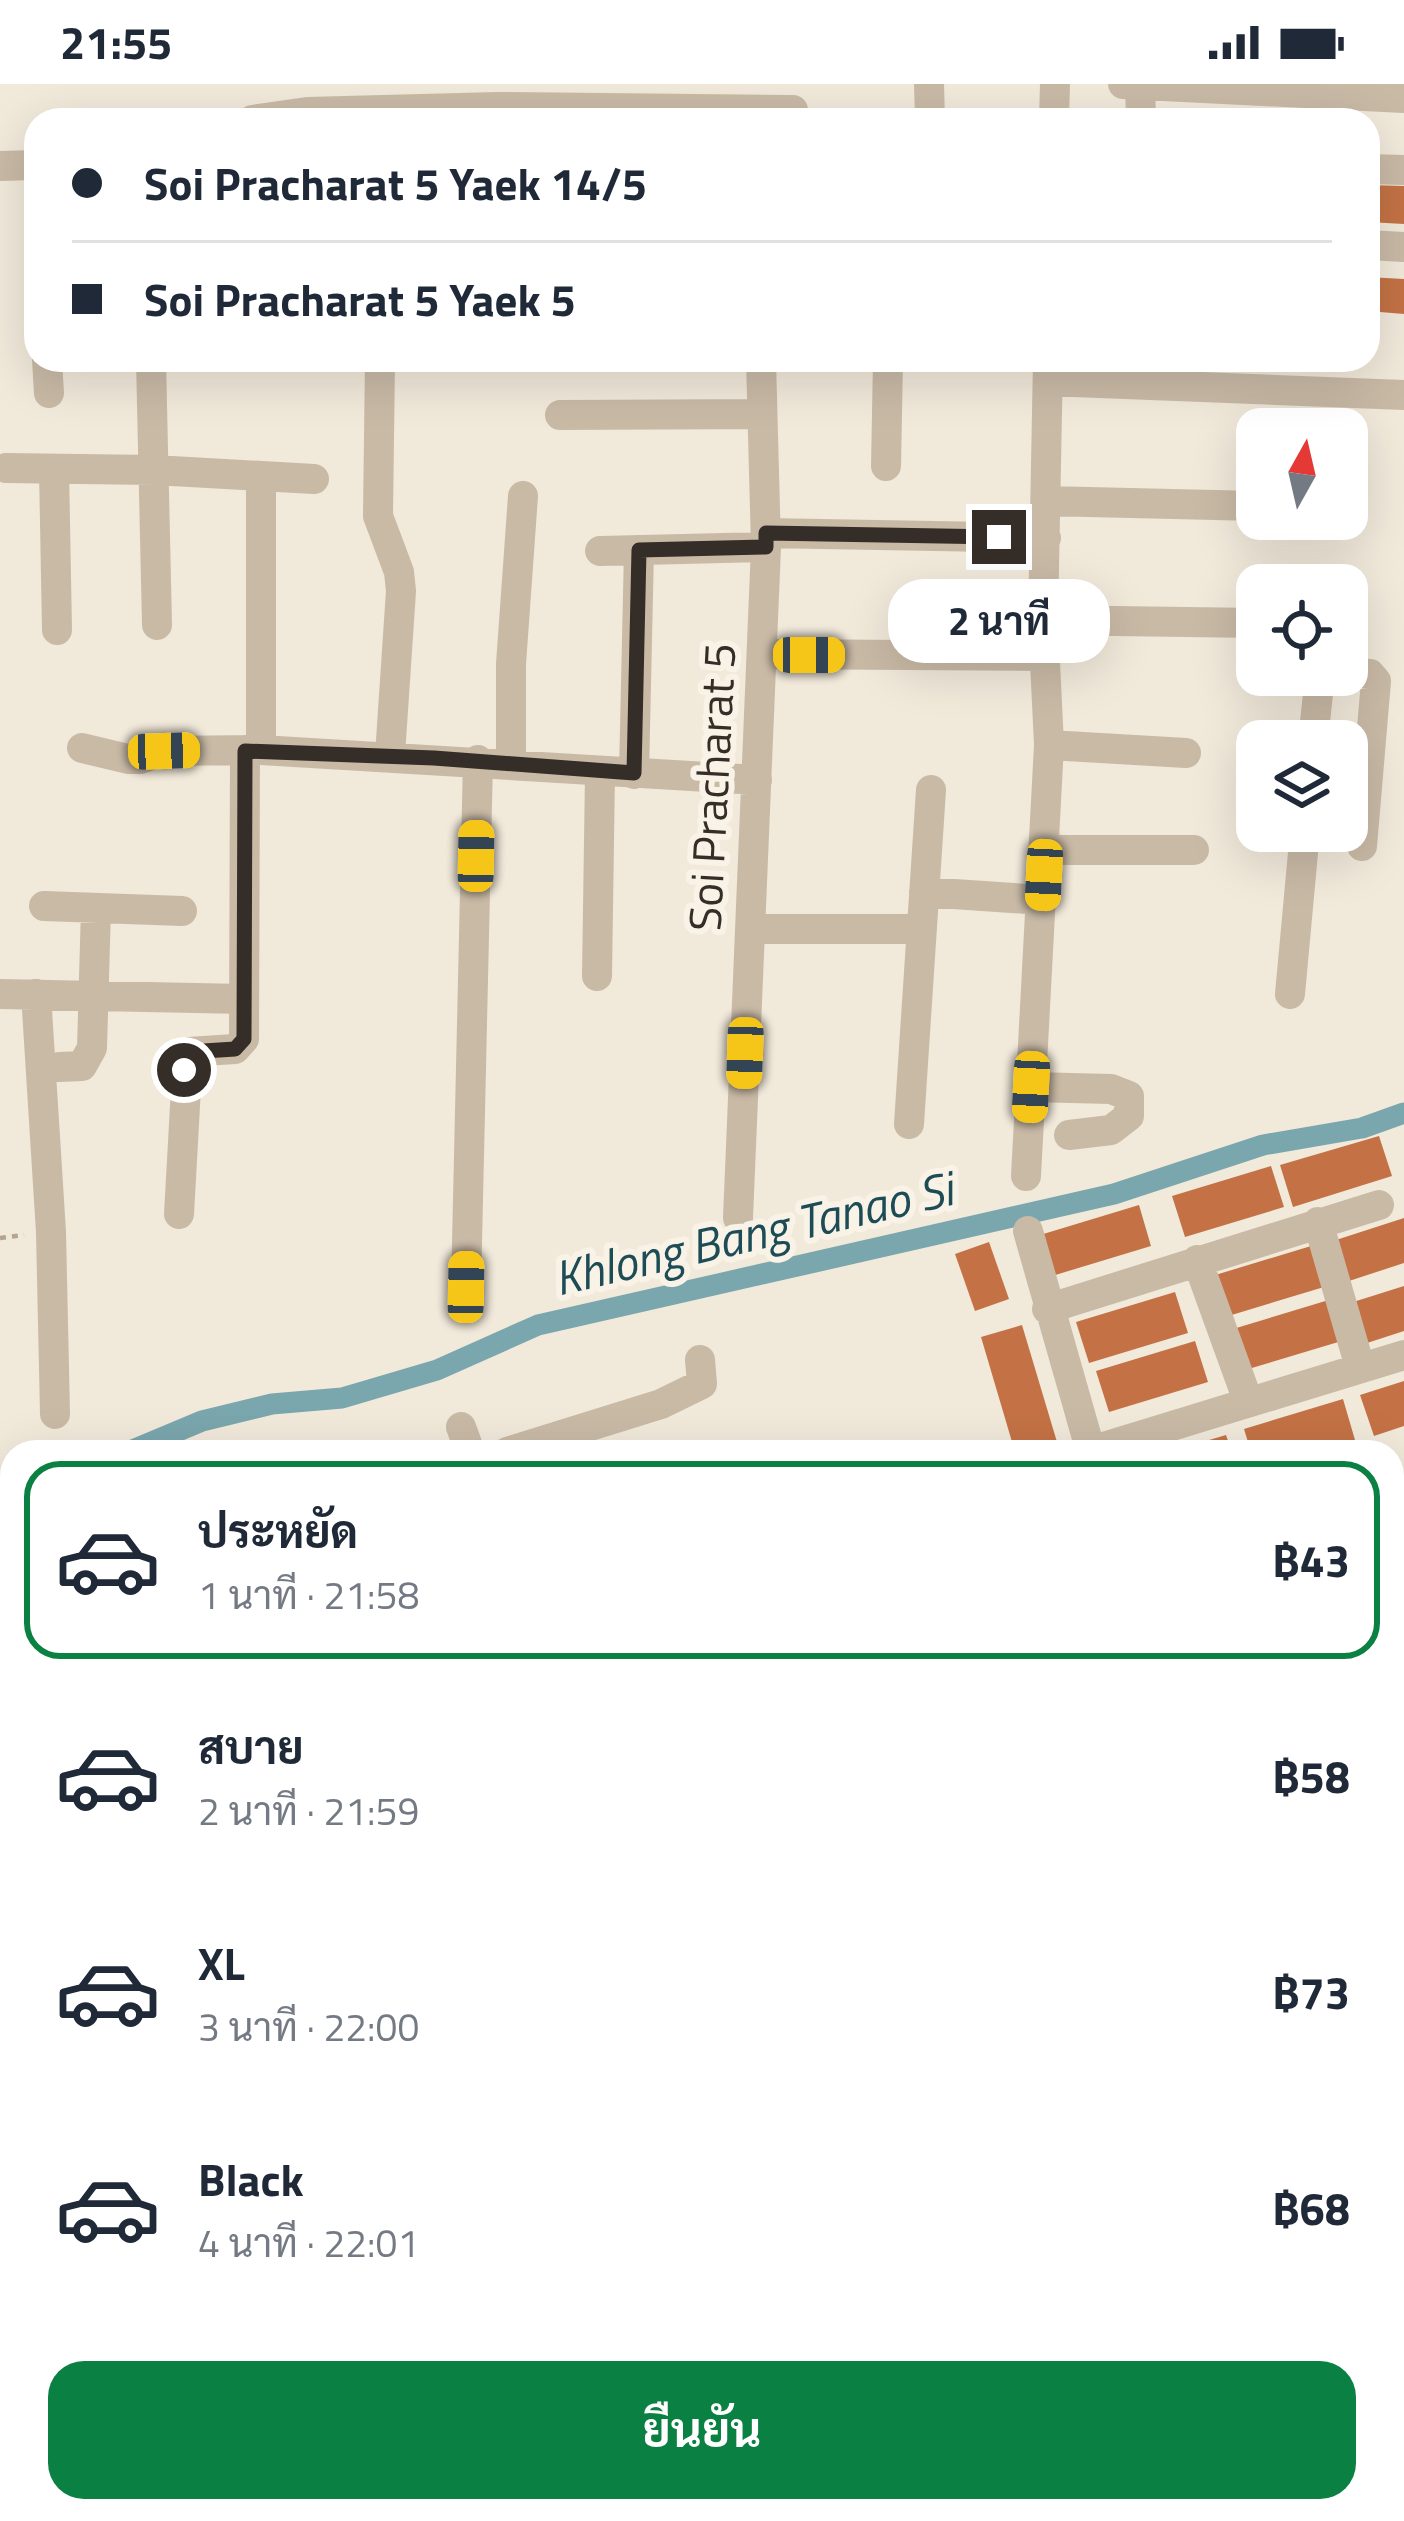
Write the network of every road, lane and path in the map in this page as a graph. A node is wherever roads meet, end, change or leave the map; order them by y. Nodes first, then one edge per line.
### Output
1 (1123, 84) edge
2 (1140, 85) edge
3 (498, 96) edge
4 (308, 98) edge
5 (1404, 98) edge
6 (784, 102) edge
7 (350, 108) edge
8 (423, 108) edge
9 (48, 372) edge
10 (151, 372) edge
11 (380, 372) edge
12 (760, 372) edge
13 (888, 372) edge
14 (1048, 372) edge
15 (1076, 372) edge
16 (49, 393) dead end
17 (1404, 395) edge
18 (762, 414) junction
19 (560, 415) dead end
20 (886, 466) dead end
21 (6, 468) dead end
22 (54, 469) junction
23 (154, 470) junction
24 (261, 476) junction
25 (314, 479) dead end
26 (523, 496) dead end
27 (1046, 501) junction
28 (1236, 506) edge
29 (1046, 538) junction
30 (766, 540) junction
31 (639, 550) junction
32 (600, 551) dead end
33 (1043, 620) junction
34 (1236, 623) edge
35 (158, 625) dead end
36 (57, 630) dead end
37 (762, 654) junction
38 (1045, 656) junction
39 (1368, 674) edge
40 (1049, 745) junction
41 (82, 748) dead end
42 (253, 750) junction
43 (1186, 753) dead end
44 (390, 755) junction
45 (478, 760) junction
46 (511, 765) junction
47 (600, 772) junction
48 (634, 773) junction
49 (1368, 776) edge
50 (758, 780) junction
51 (931, 790) dead end
52 (1046, 850) junction
53 (1194, 850) dead end
54 (1303, 852) edge
55 (924, 892) junction
56 (1042, 900) junction
57 (44, 906) dead end
58 (96, 908) junction
59 (182, 910) dead end
60 (922, 928) junction
61 (750, 929) junction
62 (597, 976) dead end
63 (0, 994) edge
64 (36, 994) junction
65 (1290, 994) dead end
66 (94, 995) junction
67 (244, 998) junction
68 (58, 1067) dead end
69 (1031, 1087) junction
70 (909, 1124) dead end
71 (1069, 1136) dead end
72 (1026, 1176) dead end
73 (1379, 1204) dead end
74 (179, 1214) dead end
75 (738, 1218) dead end
76 (1318, 1222) junction
77 (1028, 1231) dead end
78 (1197, 1260) junction
79 (466, 1287) dead end
80 (1047, 1309) junction
81 (1404, 1354) edge
82 (700, 1360) dead end
83 (1360, 1367) junction
84 (1248, 1401) junction
85 (55, 1414) dead end
86 (546, 1440) edge
87 (1086, 1440) edge
88 (1127, 1440) edge

1 - 2 street
2 - 5 street
3 - 6 street
3 - 8 street
4 - 7 street
9 - 16 street
10 - 23 street
11 - 44 street
12 - 18 street, Soi Pracharat 5
13 - 20 street
14 - 27 street
15 - 17 street
18 - 19 street
18 - 30 street, Soi Pracharat 5
21 - 22 street
22 - 23 street
22 - 36 street
23 - 24 street
23 - 35 street
24 - 25 street
24 - 42 street
26 - 46 street
27 - 28 street
27 - 29 street
29 - 30 street
29 - 33 street
30 - 31 street
30 - 37 street, Soi Pracharat 5
31 - 32 street
31 - 48 street
33 - 34 street
33 - 38 street
37 - 38 street
37 - 50 street, Soi Pracharat 5
38 - 40 street
39 - 49 street
40 - 43 street
40 - 52 street
41 - 42 street
42 - 44 street
42 - 67 street
44 - 45 street
45 - 46 street
45 - 79 street
46 - 47 street
47 - 48 street
47 - 62 street
48 - 50 street
50 - 61 street, Soi Pracharat 5
51 - 55 street
52 - 53 street
52 - 56 street
54 - 65 street
55 - 56 street
55 - 60 street
56 - 69 street
57 - 58 street
58 - 59 street
58 - 66 street
60 - 61 street
60 - 70 street
61 - 75 street, Soi Pracharat 5
63 - 64 street
64 - 66 street
64 - 85 street
66 - 67 street
66 - 68 street
67 - 74 street
69 - 71 street
69 - 72 street
73 - 76 street
76 - 78 street
76 - 83 street
77 - 80 street
78 - 80 street
78 - 84 street
80 - 87 street
81 - 83 street
82 - 86 street
83 - 84 street
84 - 88 street

